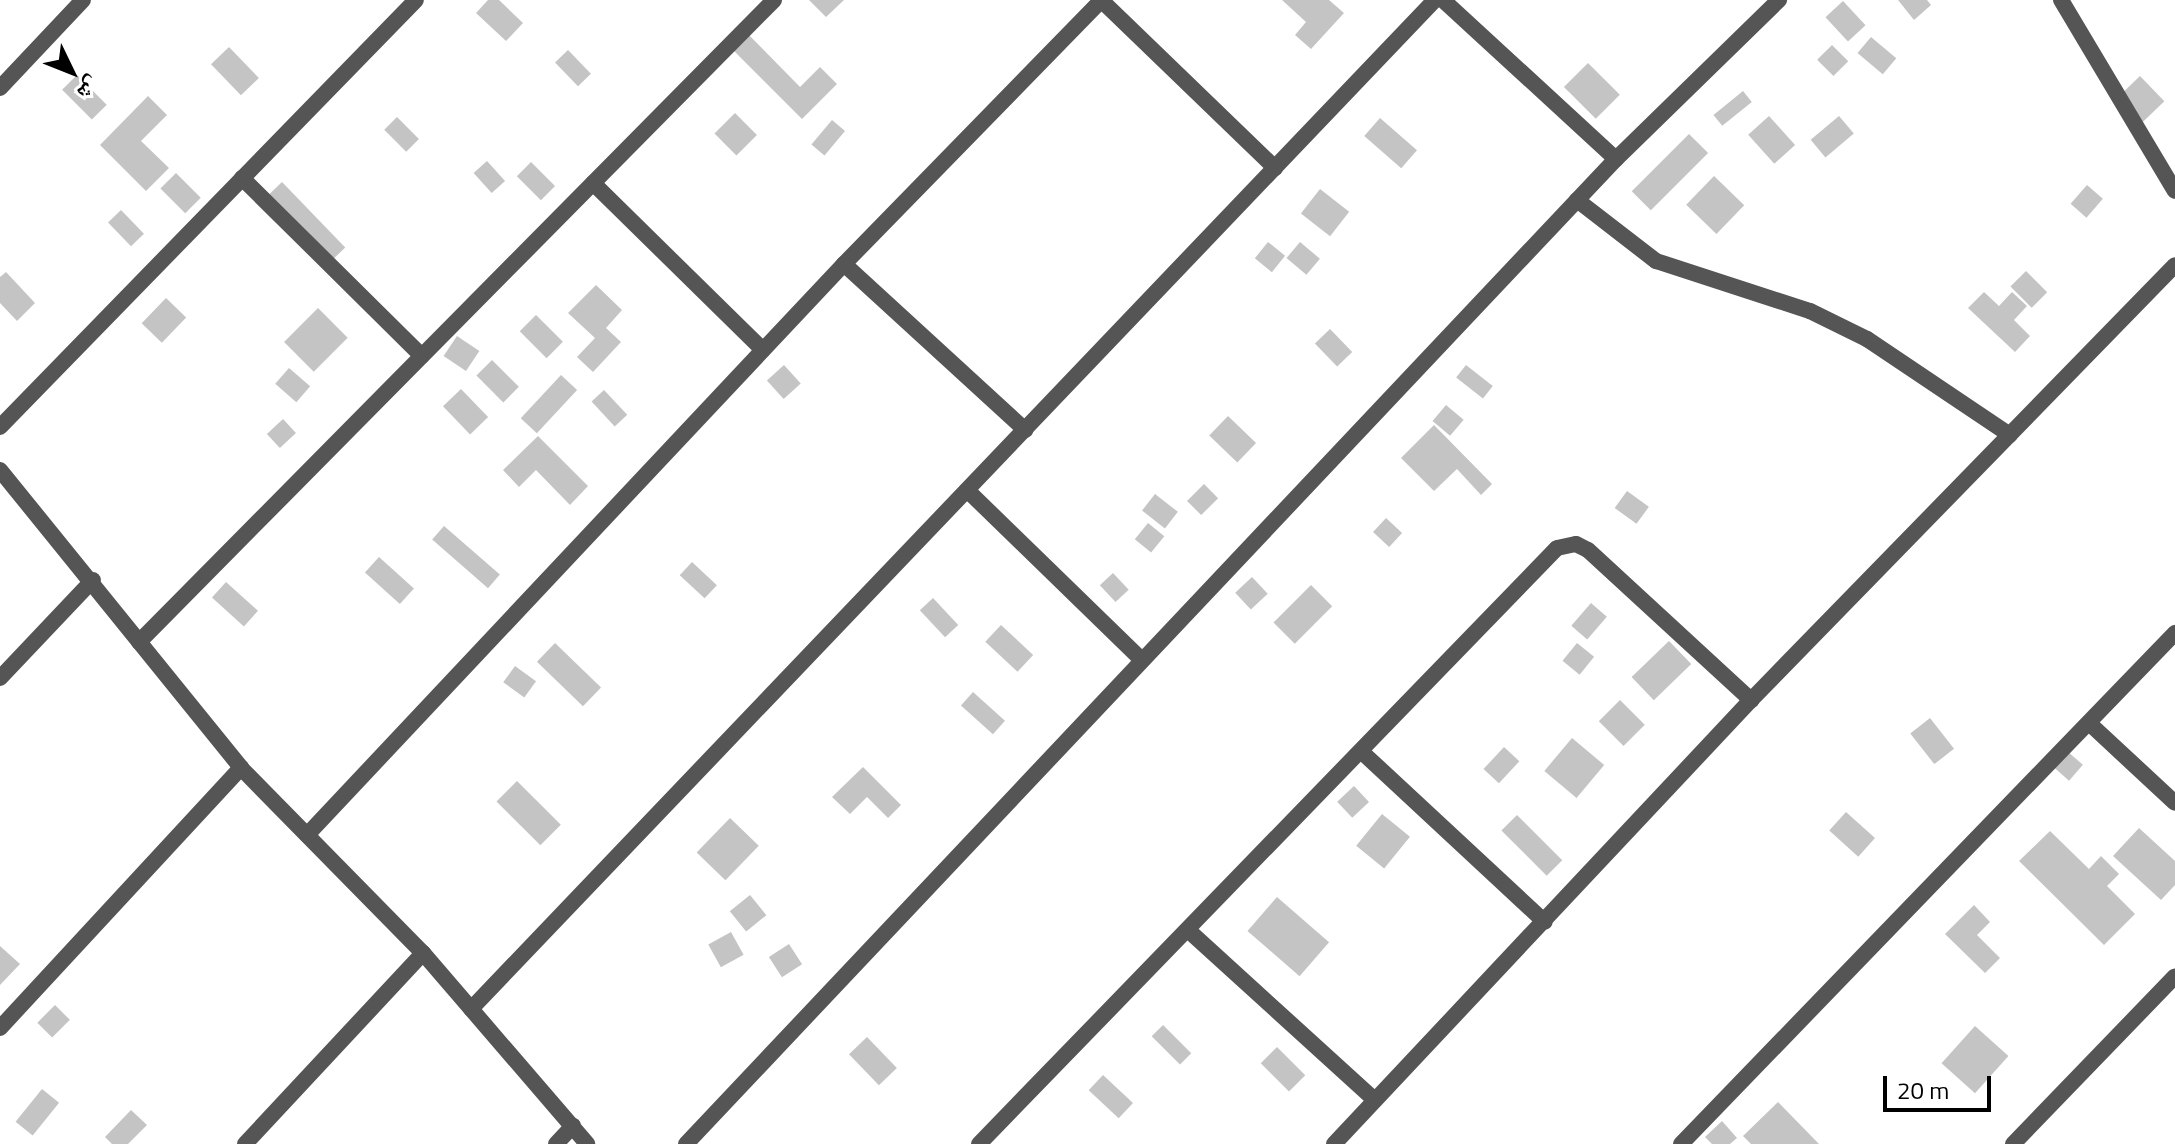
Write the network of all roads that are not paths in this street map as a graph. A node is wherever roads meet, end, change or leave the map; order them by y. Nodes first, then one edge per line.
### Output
1 (83, 0) edge
2 (774, 0) edge
3 (1101, 0) edge
4 (1435, 0) edge
5 (1443, 0) edge
6 (1779, 0) edge
7 (2061, 0) edge
8 (414, 1) edge
9 (0, 88) edge
10 (1616, 159) junction
11 (1275, 168) junction
12 (242, 178) junction
13 (593, 183) junction
14 (2175, 191) edge
15 (1577, 200) junction
16 (844, 264) junction
17 (2175, 265) edge
18 (763, 350) junction
19 (422, 356) junction
20 (0, 427) edge
21 (1025, 430) junction
22 (2010, 435) junction
23 (0, 470) edge
24 (967, 490) junction
25 (93, 580) junction
26 (2175, 633) edge
27 (139, 642) junction
28 (1140, 658) junction
29 (0, 678) edge
30 (1751, 700) junction
31 (2089, 723) junction
32 (1363, 753) junction
33 (241, 768) junction
34 (2175, 803) edge
35 (307, 835) junction
36 (1545, 922) junction
37 (1189, 931) junction
38 (423, 953) junction
39 (2175, 976) edge
40 (471, 1009) junction
41 (0, 1028) edge
42 (1375, 1100) junction
43 (573, 1126) junction
44 (245, 1144) edge
45 (556, 1144) edge
46 (587, 1144) edge
47 (686, 1144) edge
48 (979, 1144) edge
49 (1334, 1144) edge
50 (1681, 1144) edge
51 (2013, 1144) edge

1 - 9 street
2 - 13 street
3 - 11 street
3 - 16 street
4 - 11 street
5 - 10 street
6 - 10 street
7 - 14 street
8 - 12 street
10 - 15 street
11 - 21 street
12 - 19 street
12 - 20 street
13 - 18 street
13 - 19 street
15 - 22 street
15 - 28 street
16 - 18 street
16 - 21 street
17 - 22 street
18 - 35 street
19 - 27 street
21 - 24 street
22 - 30 street
23 - 25 street
24 - 28 street
24 - 40 street
25 - 27 street
25 - 29 street
26 - 31 street
27 - 33 street
28 - 47 street
30 - 32 street
30 - 36 street
31 - 34 street
31 - 50 street
32 - 36 street
32 - 37 street
33 - 35 street
33 - 41 street
35 - 38 street
36 - 42 street
37 - 42 street
37 - 48 street
38 - 40 street
38 - 44 street
39 - 51 street
40 - 43 street
42 - 49 street
43 - 45 street
43 - 46 street

